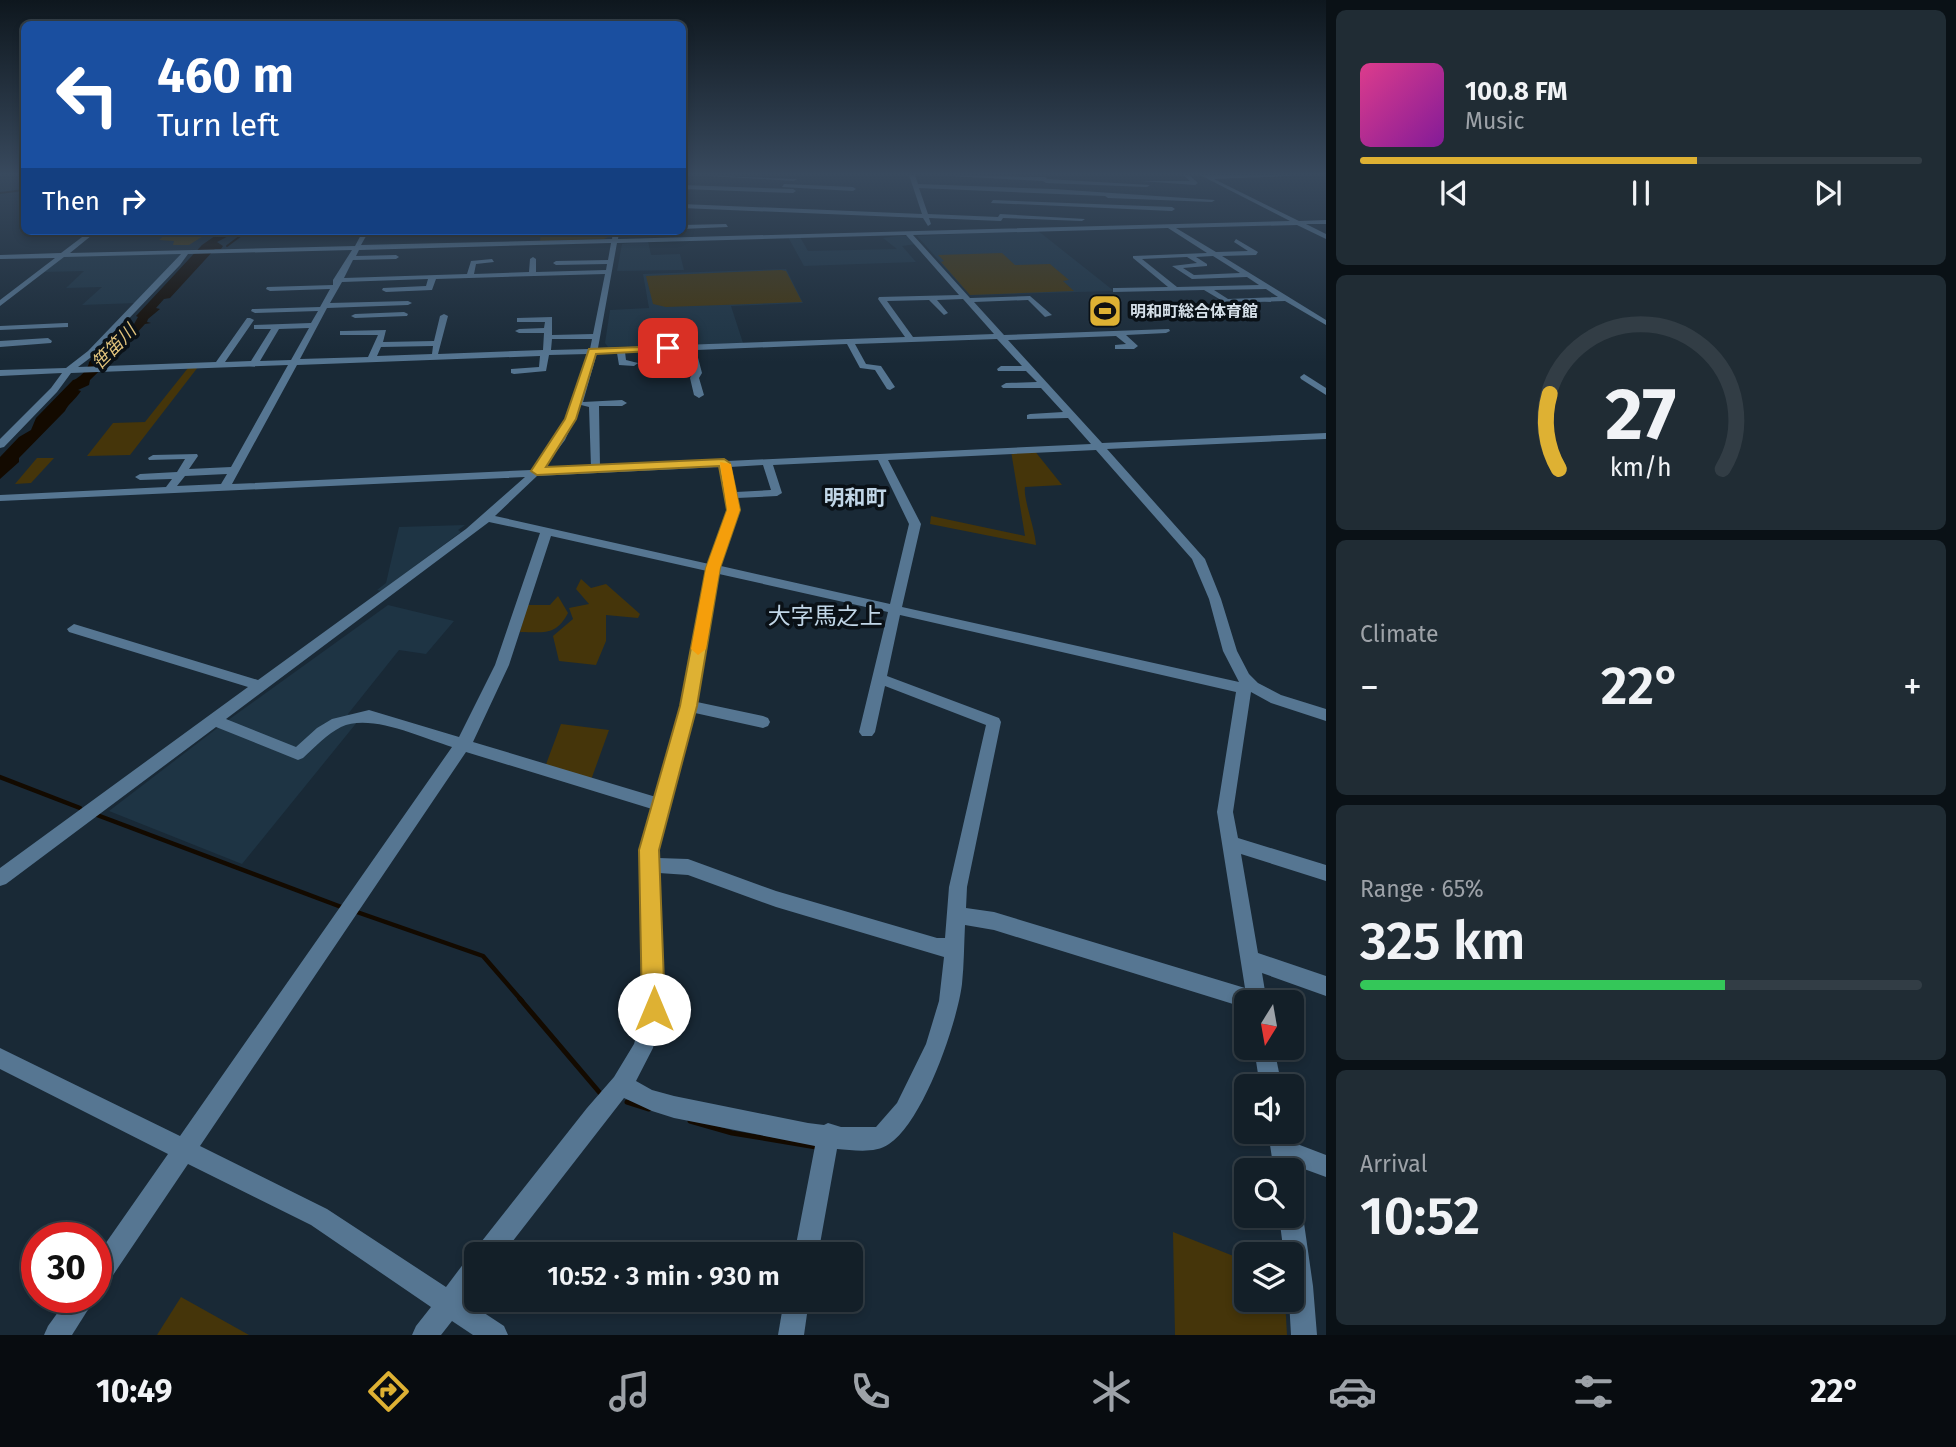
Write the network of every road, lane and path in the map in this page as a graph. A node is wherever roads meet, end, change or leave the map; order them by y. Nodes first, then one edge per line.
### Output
1 (86, 237) edge
2 (362, 237) edge
3 (749, 237) edge
4 (912, 237) edge
5 (1187, 237) edge
6 (723, 238) joint
7 (671, 239) joint
8 (615, 240) junction
9 (644, 240) joint
10 (1236, 241) dead end
11 (357, 247) junction
12 (390, 247) junction
13 (186, 252) junction
14 (1214, 254) junction
15 (1188, 255) junction
16 (62, 256) junction
17 (0, 257) edge
18 (385, 257) junction
19 (396, 257) dead end
20 (351, 258) junction
21 (612, 262) junction
22 (556, 263) dead end
23 (533, 266) junction
24 (609, 272) junction
25 (1248, 275) junction
26 (470, 276) junction
27 (1204, 276) junction
28 (433, 277) junction
29 (335, 283) junction
30 (1268, 287) junction
31 (304, 288) junction
32 (1176, 289) junction
33 (1207, 289) junction
34 (1222, 289) junction
35 (386, 290) dead end
36 (1116, 290) dead end
37 (931, 298) junction
38 (967, 298) junction
39 (1287, 299) junction
40 (393, 301) junction
41 (408, 303) dead end
42 (0, 304) edge
43 (323, 307) junction
44 (292, 310) junction
45 (944, 313) dead end
46 (387, 314) junction
47 (404, 314) dead end
48 (1048, 315) dead end
49 (355, 316) dead end
50 (444, 316) dead end
51 (253, 319) junction
52 (520, 320) dead end
53 (1326, 323) edge
54 (65, 325) dead end
55 (314, 325) junction
56 (277, 326) junction
57 (5, 327) edge
58 (519, 331) dead end
59 (1166, 331) dead end
60 (1118, 332) junction
61 (343, 333) dead end
62 (550, 333) junction
63 (0, 336) edge
64 (596, 336) junction
65 (1001, 337) junction
66 (911, 340) junction
67 (48, 341) dead end
68 (850, 342) junction
69 (437, 343) junction
70 (0, 344) edge
71 (377, 345) junction
72 (1118, 347) dead end
73 (691, 348) junction
74 (621, 350) junction
75 (592, 351) junction
76 (546, 353) junction
77 (433, 357) junction
78 (371, 360) junction
79 (293, 363) junction
80 (634, 363) dead end
81 (254, 364) junction
82 (219, 365) junction
83 (1028, 368) junction
84 (1001, 369) dead end
85 (70, 371) junction
86 (514, 371) dead end
87 (0, 373) edge
88 (1326, 376) edge
89 (1044, 385) junction
90 (1006, 386) dead end
91 (890, 387) dead end
92 (1326, 392) edge
93 (699, 395) dead end
94 (622, 402) dead end
95 (577, 404) junction
96 (594, 404) junction
97 (1070, 415) junction
98 (1030, 416) dead end
99 (17, 428) junction
100 (0, 429) edge
101 (1326, 436) edge
102 (0, 445) edge
103 (1098, 446) junction
104 (881, 456) junction
105 (153, 458) dead end
106 (767, 461) junction
107 (724, 463) junction
108 (595, 466) dead end
109 (234, 470) junction
110 (537, 471) junction
111 (181, 474) junction
112 (140, 477) dead end
113 (225, 487) junction
114 (170, 489) junction
115 (732, 495) junction
116 (0, 498) edge
117 (487, 518) junction
118 (546, 532) junction
119 (713, 568) junction
120 (895, 609) junction
121 (74, 629) dead end
122 (881, 679) junction
123 (260, 686) junction
124 (1247, 686) junction
125 (688, 706) junction
126 (1326, 715) edge
127 (214, 720) junction
128 (763, 722) dead end
129 (867, 732) dead end
130 (461, 745) junction
131 (660, 805) junction
132 (1230, 843) junction
133 (648, 869) junction
134 (1326, 873) edge
135 (0, 878) edge
136 (956, 915) junction
137 (954, 948) junction
138 (1250, 960) junction
139 (1326, 986) edge
140 (1254, 990) edge
141 (1234, 995) edge
142 (0, 1058) edge
143 (622, 1085) junction
144 (828, 1135) junction
145 (185, 1149) junction
146 (1282, 1151) edge
147 (1326, 1166) edge
148 (1293, 1228) edge
149 (496, 1242) edge
150 (808, 1242) edge
151 (112, 1255) edge
152 (464, 1284) edge
153 (449, 1303) junction
154 (795, 1312) edge
155 (73, 1313) edge
156 (57, 1335) edge
157 (425, 1335) edge
158 (495, 1335) edge
159 (791, 1335) edge
160 (1304, 1335) edge

1 - 16 street
2 - 11 street
3 - 6 street
4 - 38 street
5 - 14 street
6 - 7 street
7 - 9 street
8 - 9 street
8 - 12 street
8 - 21 street
10 - 14 street
11 - 12 street
11 - 13 street
11 - 20 street
12 - 18 street
13 - 16 street
13 - 85 street
14 - 15 street
14 - 25 street
15 - 27 street
15 - 32 street
16 - 17 street
16 - 42 street
18 - 19 street
18 - 20 street
20 - 29 street
21 - 22 street
21 - 24 street
23 - 24 street
23 - 26 street
23 - 26 street
24 - 64 street
25 - 27 street
25 - 30 street
26 - 28 street
27 - 34 street
28 - 29 street
28 - 35 street
29 - 31 street
29 - 43 street
30 - 34 street
30 - 39 street
31 - 44 street
31 - 51 street
32 - 33 street
32 - 36 street
33 - 34 street
33 - 39 street
37 - 38 street
37 - 45 street
37 - 66 street
38 - 48 street
38 - 65 street
39 - 53 street
40 - 41 street
40 - 43 street
40 - 46 street
43 - 44 street
43 - 55 street
44 - 51 street
46 - 47 street
46 - 49 street
50 - 69 street
51 - 56 street
51 - 82 street
52 - 62 street
54 - 57 street
55 - 56 street
55 - 79 street
56 - 81 street
57 - 63 street
58 - 62 street
59 - 60 street
60 - 65 street
60 - 72 street
61 - 71 street
62 - 64 street
62 - 76 street
64 - 75 street
65 - 66 street
65 - 83 street
66 - 68 street
67 - 70 street
68 - 73 street
68 - 91 street
69 - 71 street
69 - 77 street
71 - 78 street
73 - 74 street
73 - 93 street
74 - 75 street
74 - 80 street
75 - 76 street
75 - 95 street
76 - 77 street
76 - 86 street
77 - 78 street
78 - 79 street
79 - 81 street
79 - 109 street
81 - 82 street
82 - 85 street
83 - 84 street
83 - 89 street
85 - 87 street
85 - 99 street
88 - 92 street
89 - 90 street
89 - 97 street
94 - 96 street
95 - 96 street
95 - 110 street
96 - 108 street
97 - 98 street
97 - 103 street
99 - 100 street
99 - 102 street
101 - 103 street
103 - 104 street
103 - 124 street
104 - 106 street
104 - 120 street
105 - 111 street
106 - 107 street
106 - 115 street
107 - 110 street
107 - 115 street
109 - 111 street
109 - 113 street
110 - 113 street
110 - 117 street
111 - 112 street
111 - 114 street
113 - 114 street
114 - 116 street
115 - 119 street
117 - 118 street
117 - 123 street
118 - 119 street
118 - 130 street
119 - 120 street
119 - 125 street
120 - 122 street
120 - 124 street
121 - 123 street
122 - 129 street
122 - 136 street
123 - 127 street
124 - 126 street
124 - 132 street
125 - 128 street
125 - 131 street
127 - 130 street
127 - 135 street
130 - 131 street
130 - 145 street
131 - 133 street
132 - 134 street
132 - 138 street
133 - 137 street
133 - 143 street
136 - 137 street
136 - 141 street
137 - 144 street
138 - 139 street
138 - 140 street
142 - 145 street
143 - 144 street
143 - 149 street
144 - 150 street
145 - 151 street
145 - 153 street
146 - 147 street
148 - 160 street
152 - 153 street
153 - 157 street
153 - 158 street
154 - 159 street
155 - 156 street

